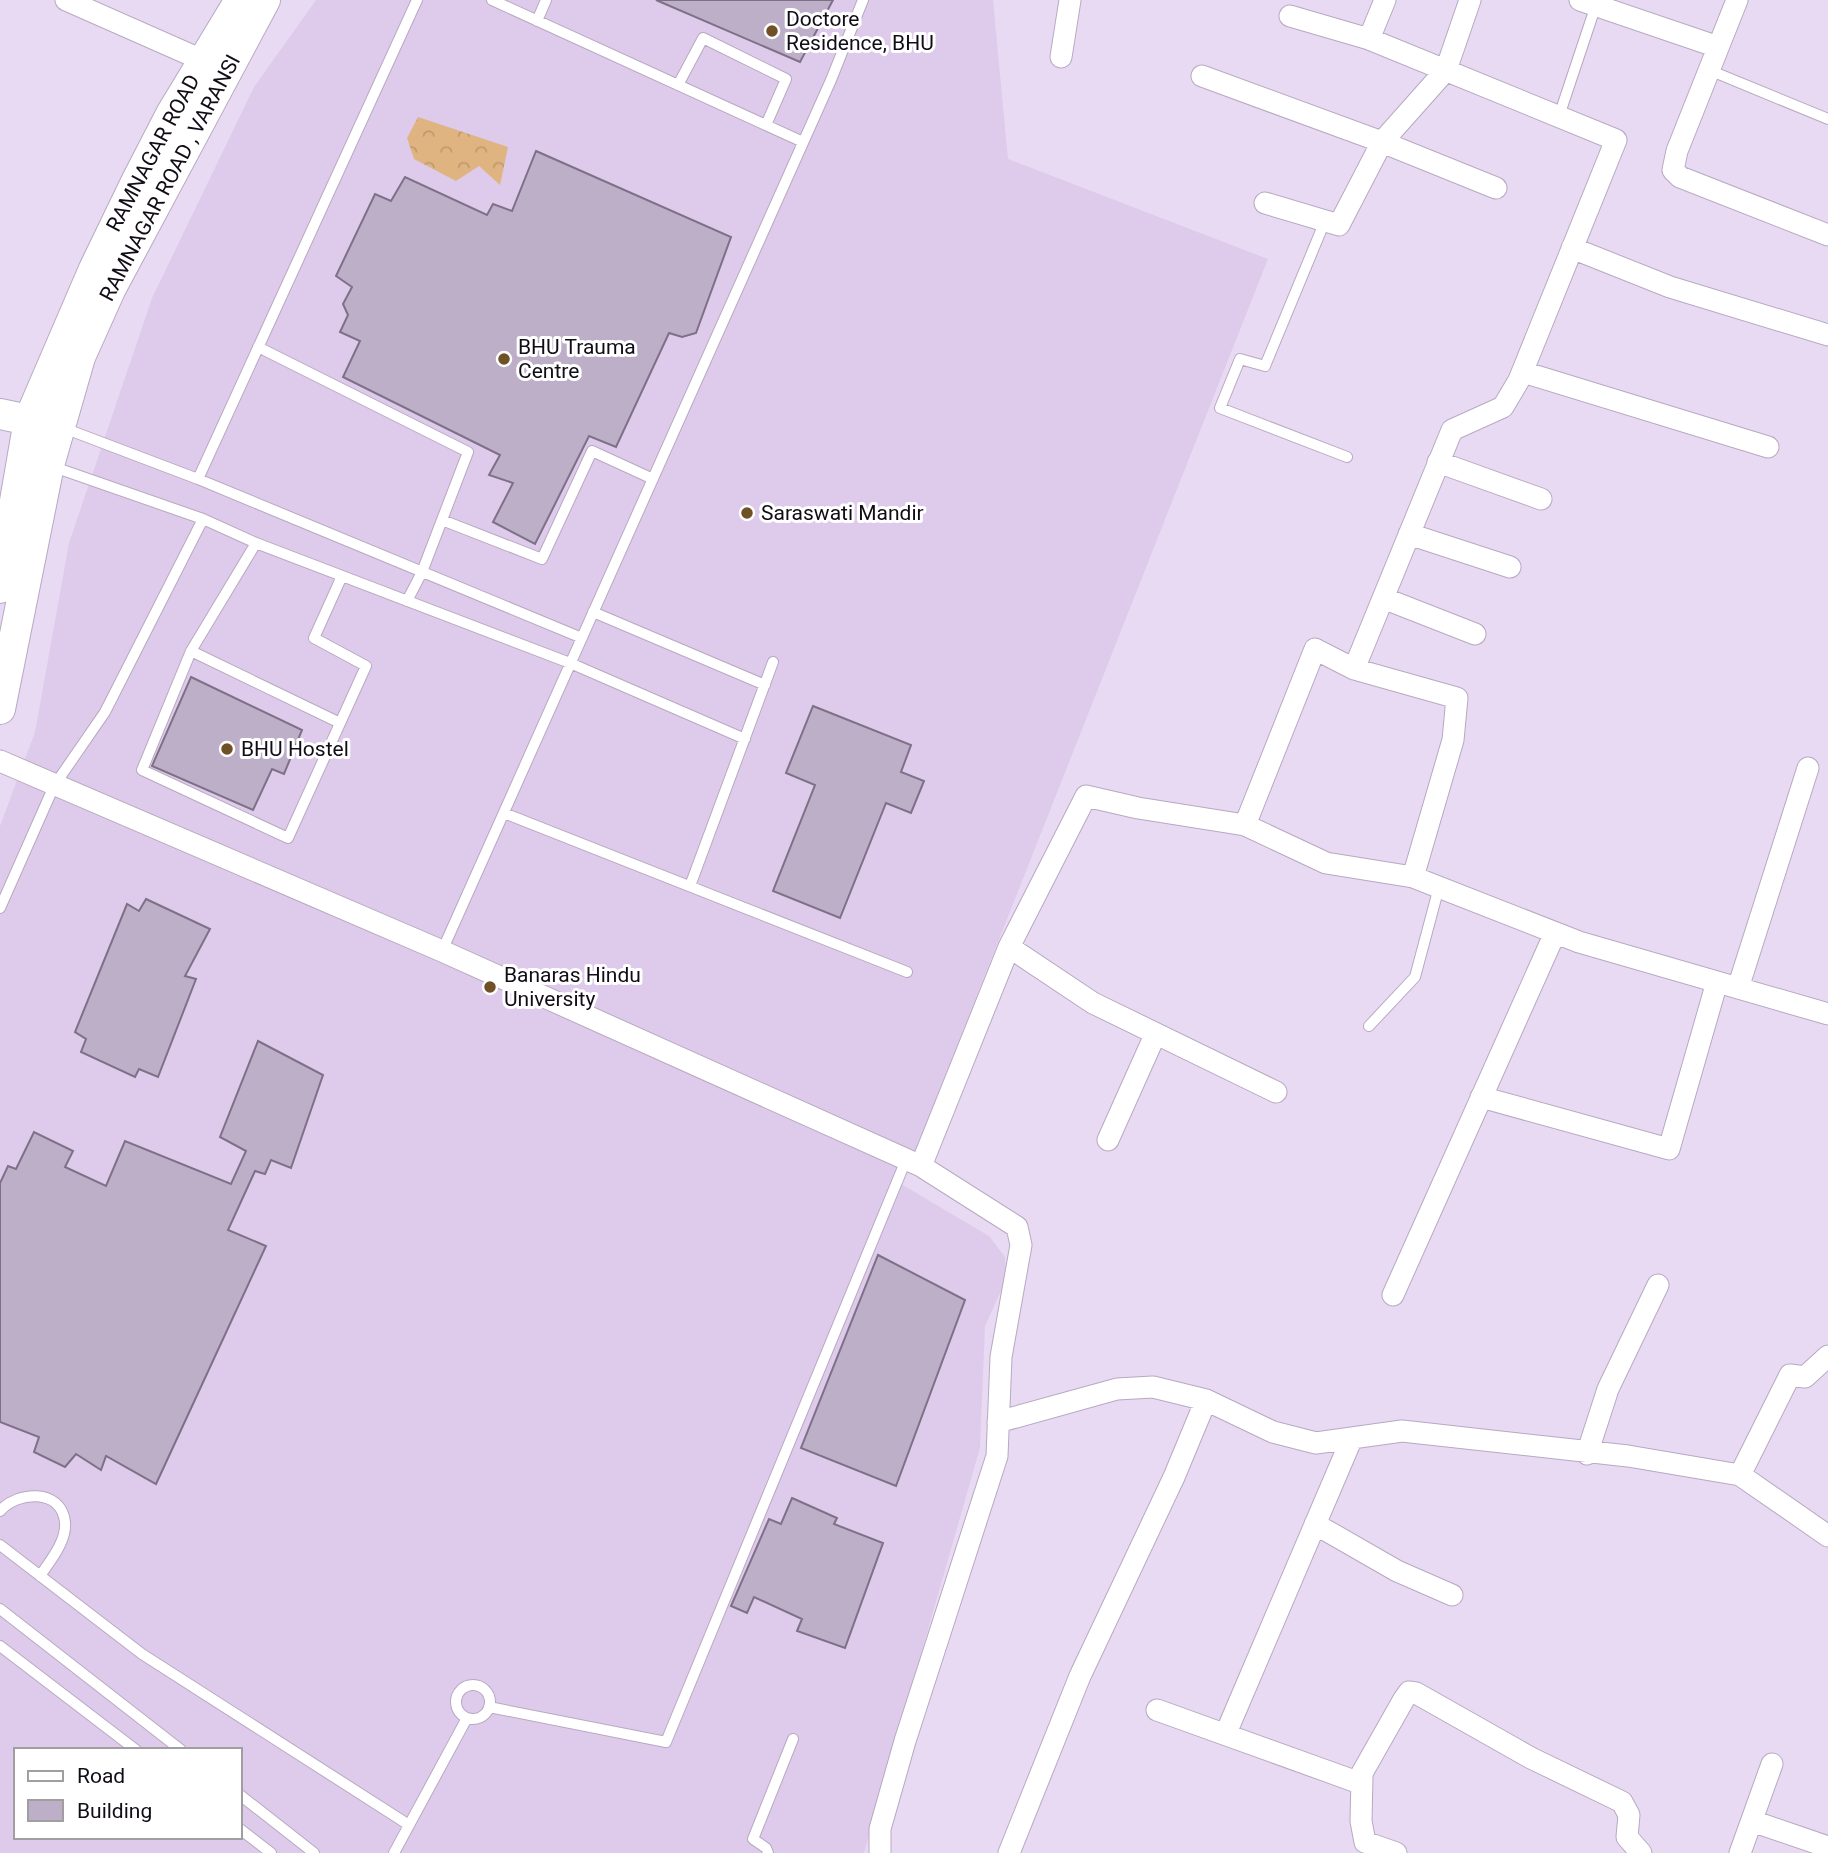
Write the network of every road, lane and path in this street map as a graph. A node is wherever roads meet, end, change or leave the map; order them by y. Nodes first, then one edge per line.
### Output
1 (66, 0) edge
2 (240, 0) edge
3 (265, 0) edge
4 (417, 0) edge
5 (492, 0) edge
6 (546, 0) edge
7 (863, 0) edge
8 (1070, 0) edge
9 (1385, 0) edge
10 (1470, 0) edge
11 (1737, 0) edge
12 (1588, 3) edge
13 (1290, 16) dead end
14 (537, 21) junction
15 (1369, 39) junction
16 (1718, 47) junction
17 (1061, 57) dead end
18 (202, 60) junction
19 (1446, 70) junction
20 (1709, 70) junction
21 (1202, 76) dead end
22 (678, 85) junction
23 (1559, 116) junction
24 (1828, 119) edge
25 (766, 125) junction
26 (803, 142) junction
27 (1382, 142) junction
28 (1496, 188) dead end
29 (1265, 203) dead end
30 (1325, 221) junction
31 (1828, 235) edge
32 (1572, 248) junction
33 (1828, 335) edge
34 (258, 347) junction
35 (69, 354) junction
36 (1523, 372) junction
37 (0, 414) edge
38 (44, 423) junction
39 (1768, 447) dead end
40 (1347, 457) dead end
41 (1438, 462) junction
42 (49, 465) junction
43 (198, 479) junction
44 (653, 479) junction
45 (1541, 499) dead end
46 (203, 519) junction
47 (442, 520) junction
48 (1409, 534) junction
49 (256, 543) junction
50 (1510, 566) dead end
51 (422, 572) junction
52 (342, 576) junction
53 (0, 588) edge
54 (1383, 598) junction
55 (407, 601) junction
56 (593, 612) junction
57 (1475, 634) dead end
58 (582, 638) junction
59 (191, 651) junction
60 (773, 662) dead end
61 (570, 663) junction
62 (1354, 668) junction
63 (765, 685) junction
64 (0, 709) edge
65 (341, 723) junction
66 (745, 739) junction
67 (0, 761) edge
68 (1808, 768) dead end
69 (54, 786) junction
70 (503, 813) junction
71 (1245, 825) junction
72 (1413, 877) junction
73 (690, 887) junction
74 (1439, 887) junction
75 (0, 908) edge
76 (1555, 933) junction
77 (1009, 947) junction
78 (442, 951) junction
79 (907, 972) dead end
80 (1717, 982) junction
81 (1738, 988) junction
82 (1828, 1014) edge
83 (1369, 1026) dead end
84 (1155, 1035) junction
85 (1276, 1092) dead end
86 (1481, 1097) junction
87 (1108, 1140) dead end
88 (914, 1163) junction
89 (1658, 1284) dead end
90 (1393, 1295) dead end
91 (1828, 1356) edge
92 (1206, 1400) junction
93 (998, 1422) junction
94 (1352, 1438) junction
95 (1587, 1454) junction
96 (1741, 1475) junction
97 (0, 1511) edge
98 (1315, 1524) junction
99 (1828, 1536) edge
100 (0, 1545) edge
101 (40, 1576) junction
102 (1452, 1595) dead end
103 (0, 1609) edge
104 (0, 1646) edge
105 (489, 1707) junction
106 (1157, 1710) dead end
107 (467, 1718) junction
108 (1226, 1734) junction
109 (793, 1739) dead end
110 (133, 1748) edge
111 (178, 1748) edge
112 (1772, 1764) dead end
113 (1362, 1777) junction
114 (242, 1797) edge
115 (1752, 1821) junction
116 (409, 1825) junction
117 (242, 1831) edge
118 (1828, 1847) edge
119 (271, 1853) edge
120 (314, 1853) edge
121 (394, 1853) edge
122 (768, 1853) edge
123 (880, 1853) edge
124 (1009, 1853) edge
125 (1396, 1853) edge
126 (1641, 1853) edge
127 (1740, 1853) edge

1 - 18 street
2 - 18 main road, RAMNAGAR ROAD
3 - 35 main road, RAMNAGAR ROAD , VARANSI
4 - 34 lane
5 - 14 lane
6 - 14 lane
7 - 26 lane
8 - 17 street
9 - 15 street
10 - 19 street
11 - 16 street
12 - 16 street
12 - 23 lane
13 - 15 street
14 - 22 lane
15 - 19 street
16 - 20 street
18 - 35 main road, RAMNAGAR ROAD
19 - 23 street
19 - 27 street
20 - 24 lane
20 - 31 street
21 - 27 street
22 - 25 lane
22 - 25 lane
23 - 32 street
25 - 26 lane
26 - 44 lane
27 - 28 street
27 - 30 street
29 - 30 street
30 - 40 lane
32 - 33 street
32 - 36 street
34 - 43 lane
34 - 47 lane
35 - 38 main road, RAMNAGAR ROAD
36 - 39 street
36 - 41 street
37 - 38 main road
38 - 42 main road, RAMNAGAR ROAD
38 - 43 lane
38 - 53 main road
41 - 45 street
41 - 48 street
42 - 46 lane
42 - 64 main road, RAMNAGAR ROAD
43 - 51 lane
44 - 47 lane
44 - 56 lane
46 - 49 lane
46 - 69 lane
47 - 51 lane
48 - 50 street
48 - 54 street
49 - 52 lane
49 - 59 lane
51 - 55 lane
51 - 58 lane
52 - 55 lane
52 - 65 lane
54 - 57 street
54 - 62 street
55 - 61 lane
56 - 58 lane
56 - 63 lane
58 - 61 lane
59 - 65 lane
59 - 65 lane
60 - 63 lane
61 - 66 lane
61 - 70 lane
62 - 71 street
62 - 72 street
63 - 66 lane
66 - 73 lane
67 - 69 street
68 - 81 street
69 - 75 lane
69 - 78 street
70 - 73 lane
70 - 78 lane
71 - 72 street
71 - 77 street
72 - 74 street
73 - 79 lane
74 - 76 street
74 - 83 lane
76 - 80 street
76 - 86 street
77 - 84 street
77 - 88 street
78 - 88 street
80 - 81 street
80 - 86 street
81 - 82 street
84 - 85 street
84 - 87 street
86 - 90 street
88 - 93 street
88 - 105 lane
89 - 95 street
91 - 96 street
92 - 93 street
92 - 94 street
92 - 124 street
93 - 123 street
94 - 95 street
94 - 98 street
95 - 96 street
96 - 99 street
97 - 101 lane
98 - 102 street
98 - 108 street
100 - 101 lane
101 - 116 lane
103 - 111 lane
104 - 110 lane
105 - 107 lane
105 - 107 lane
106 - 108 street
107 - 116 lane
108 - 113 street
109 - 122 lane
112 - 115 street
113 - 125 street
113 - 126 street
114 - 120 lane
115 - 118 street
115 - 127 street
116 - 121 lane
117 - 119 lane

